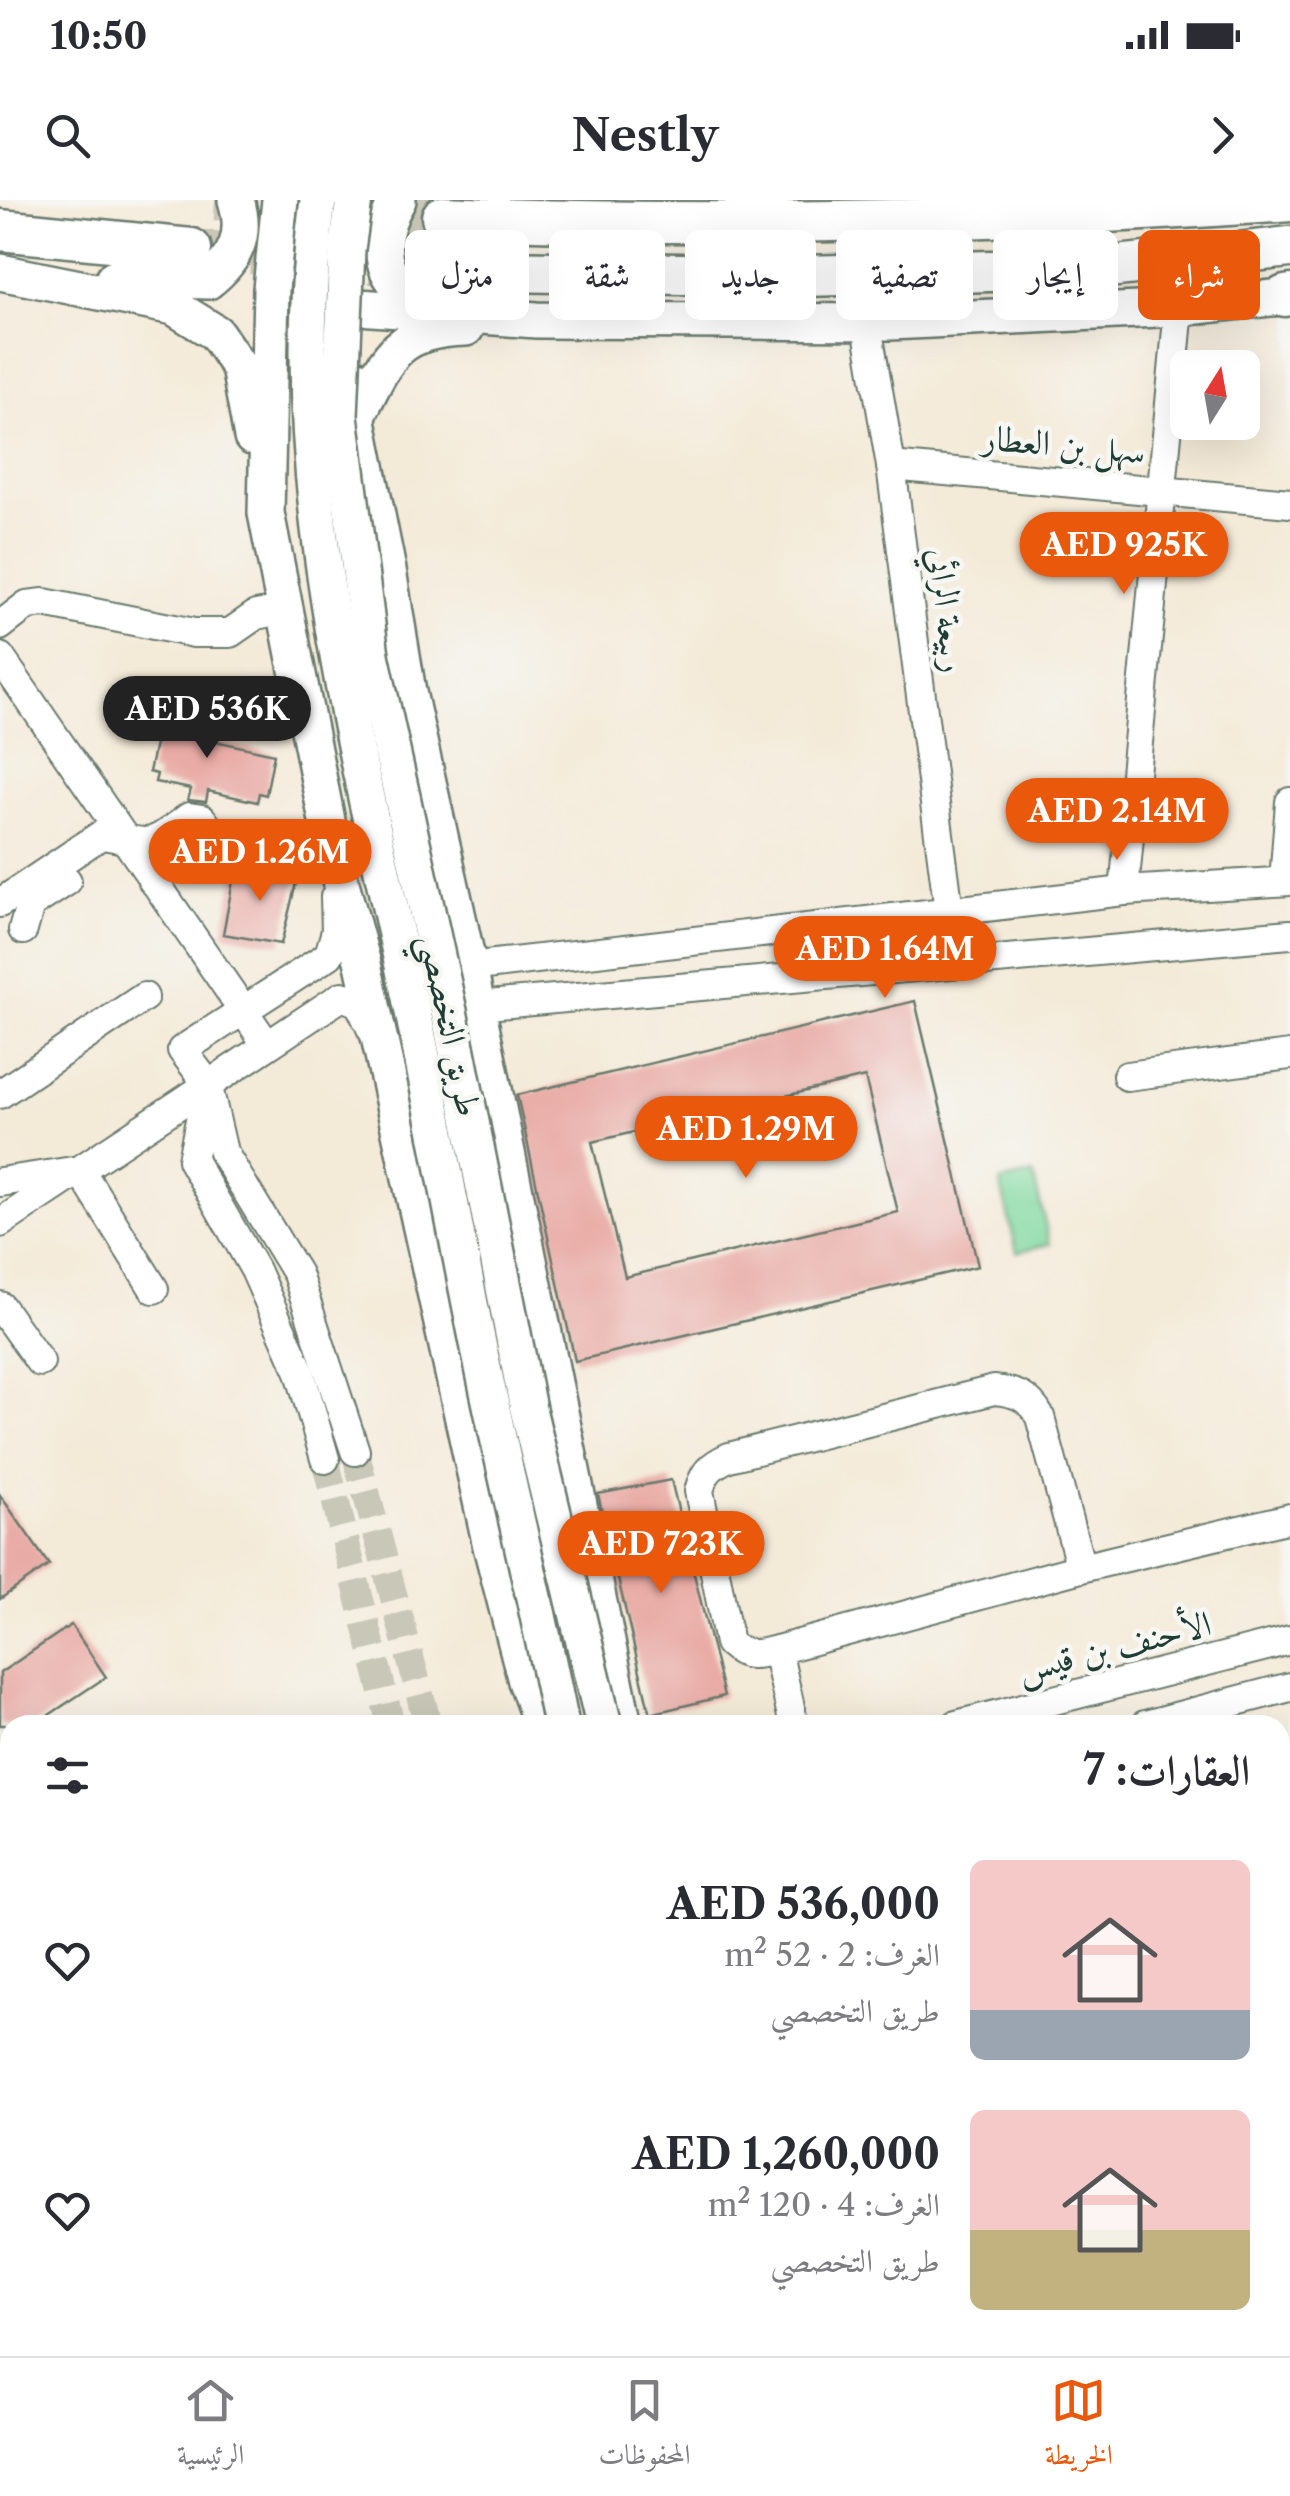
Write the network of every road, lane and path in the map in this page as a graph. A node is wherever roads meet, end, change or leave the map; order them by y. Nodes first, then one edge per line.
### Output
1 (236, 200) edge
2 (280, 200) edge
3 (291, 200) edge
4 (318, 200) edge
5 (354, 200) edge
6 (371, 200) edge
7 (398, 200) edge
8 (1290, 200) edge
9 (442, 217) tunnel mouth
10 (0, 230) edge
11 (1290, 248) edge
12 (192, 249) tunnel mouth
13 (529, 271) edge
14 (11, 274) edge
15 (1288, 296) edge
16 (1260, 299) edge
17 (359, 307) junction
18 (1138, 310) edge
19 (973, 316) edge
20 (537, 320) junction
21 (836, 320) edge
22 (866, 320) edge
23 (1178, 320) edge
24 (357, 416) junction
25 (891, 466) junction
26 (1164, 490) junction
27 (1290, 503) edge
28 (266, 513) junction
29 (0, 607) edge
30 (284, 610) junction
31 (0, 626) edge
32 (0, 657) edge
33 (1290, 802) edge
34 (122, 838) junction
35 (335, 861) junction
36 (68, 881) dead end
37 (153, 881) junction
38 (1287, 881) edge
39 (24, 887) junction
40 (1124, 891) junction
41 (0, 904) edge
42 (949, 911) junction
43 (11, 928) edge
44 (1290, 934) edge
45 (469, 966) junction
46 (144, 997) dead end
47 (476, 1006) junction
48 (246, 1010) junction
49 (267, 1045) junction
50 (382, 1050) junction
51 (1290, 1055) edge
52 (1127, 1076) dead end
53 (207, 1084) junction
54 (0, 1094) edge
55 (80, 1170) junction
56 (0, 1182) edge
57 (0, 1223) edge
58 (154, 1288) dead end
59 (0, 1306) edge
60 (40, 1362) dead end
61 (355, 1451) tunnel mouth
62 (325, 1459) tunnel mouth
63 (1290, 1518) edge
64 (1081, 1568) junction
65 (1290, 1640) edge
66 (777, 1650) junction
67 (1290, 1687) edge
68 (538, 1715) edge
69 (558, 1715) edge
70 (602, 1715) edge
71 (622, 1715) edge
72 (792, 1715) edge
73 (995, 1715) edge
74 (1183, 1715) edge

1 - 14 main road
2 - 28 main road
3 - 17 main road
4 - 69 main road, طريق التخصصي, bridge
5 - 70 main road, طريق التخصصي, bridge
6 - 17 main road
7 - 20 main road
8 - 9 highway
10 - 12 highway
11 - 13 highway
14 - 28 main road
15 - 16 main road
17 - 20 main road
17 - 24 main road
18 - 19 main road
20 - 21 main road
20 - 24 main road
22 - 25 street, ربيعة الرائي
23 - 26 street
24 - 28 main road
24 - 45 main road
25 - 26 street, سهل بن العطار
25 - 42 street, ربيعة الرائي
26 - 27 street, سهل بن العطار
26 - 40 street
28 - 30 main road
29 - 30 street
30 - 31 street
30 - 35 main road
32 - 34 street
33 - 38 street
34 - 37 street
34 - 37 street
34 - 39 street
35 - 48 street
35 - 50 main road
36 - 43 street
37 - 48 street
38 - 40 street
39 - 41 street
39 - 43 street
40 - 42 street
42 - 45 street
44 - 47 street
45 - 47 main road
46 - 54 street
47 - 71 main road
48 - 49 street
48 - 53 street
49 - 50 street
49 - 53 street
50 - 68 main road
51 - 52 street
53 - 55 street
53 - 61 street
53 - 62 street
55 - 56 street
55 - 57 street
55 - 58 street
59 - 60 street
63 - 64 street
64 - 66 street
64 - 66 street
65 - 73 street, الأحنف بن قيس
66 - 72 street
67 - 74 street

